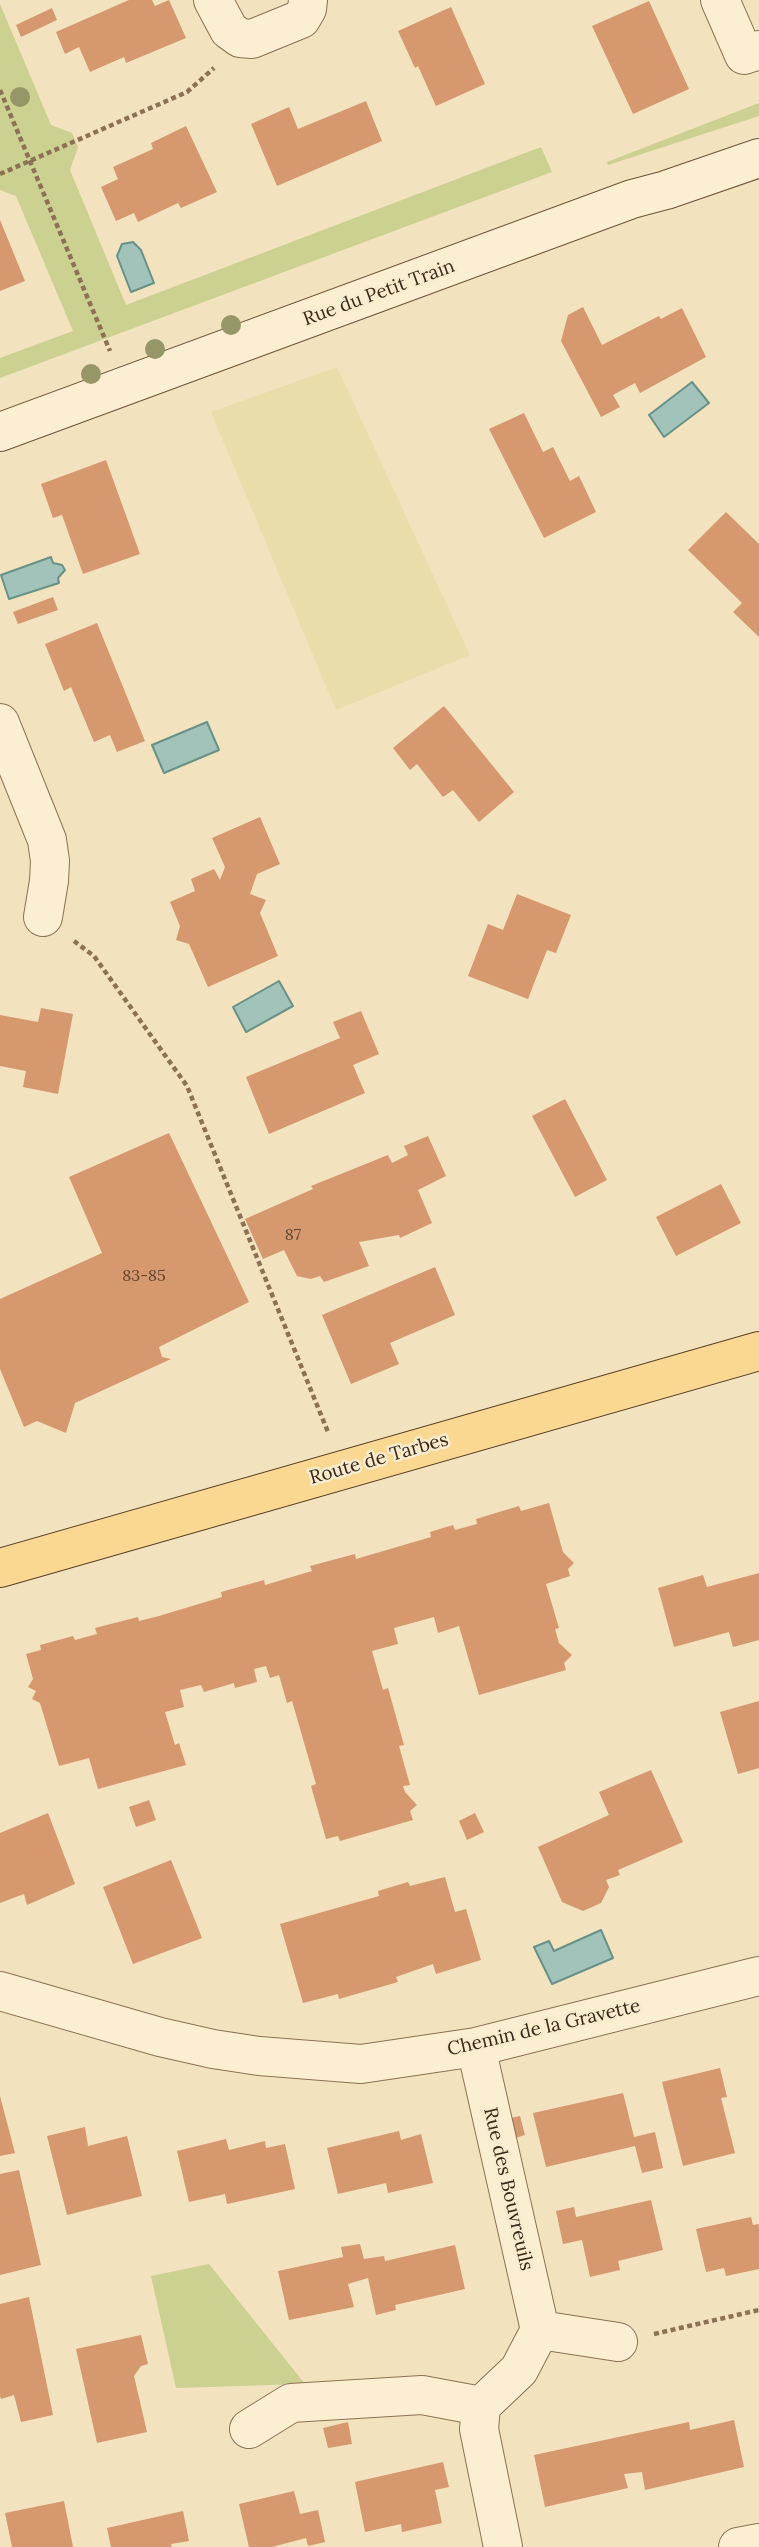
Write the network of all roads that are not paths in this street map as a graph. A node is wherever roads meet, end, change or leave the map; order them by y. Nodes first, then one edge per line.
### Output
1 (213, 0) edge
2 (308, 0) edge
3 (720, 0) edge
4 (759, 50) edge
5 (759, 158) edge
6 (0, 432) edge
7 (0, 723) edge
8 (43, 917) road end
9 (759, 1351) edge
10 (0, 1568) edge
11 (759, 1976) edge
12 (0, 1991) edge
13 (476, 2047) junction
14 (540, 2330) junction
15 (618, 2342) road end
16 (481, 2406) junction
17 (249, 2429) dead end
18 (759, 2543) edge
19 (503, 2547) edge
20 (738, 2547) edge

1 - 2 street
3 - 4 street
5 - 6 street, Rue du Petit Train
7 - 8 street
9 - 10 main road, Route de Tarbes
11 - 13 street, Chemin de la Gravette
12 - 13 street, Chemin de la Gravette
13 - 14 street, Rue des Bouvreuils
14 - 15 street
14 - 16 street
16 - 17 street
16 - 19 street
18 - 20 street

